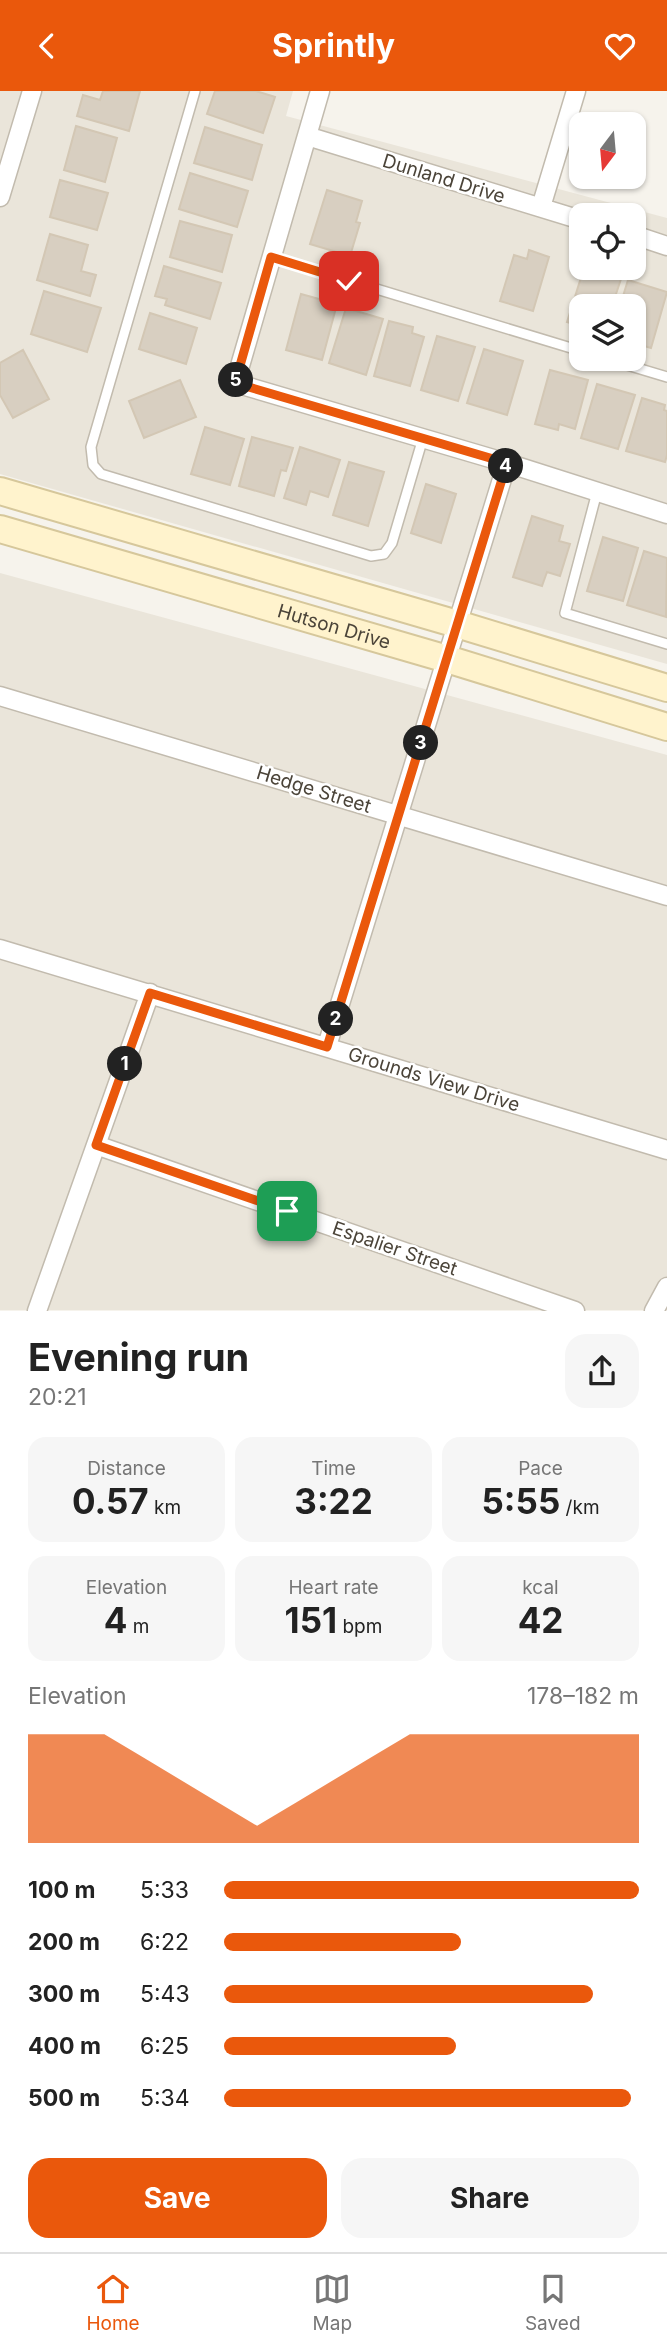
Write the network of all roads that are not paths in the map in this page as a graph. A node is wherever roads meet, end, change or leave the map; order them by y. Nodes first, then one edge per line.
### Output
1 (32, 91) edge
2 (195, 91) edge
3 (320, 91) edge
4 (576, 91) edge
5 (307, 136) junction
6 (0, 197) edge
7 (541, 208) junction
8 (569, 216) edge
9 (646, 240) edge
10 (667, 246) edge
11 (271, 257) junction
12 (569, 347) edge
13 (646, 371) edge
14 (667, 377) edge
15 (424, 438) junction
16 (507, 463) junction
17 (0, 491) edge
18 (597, 492) junction
19 (667, 514) edge
20 (0, 529) edge
21 (457, 624) junction
22 (667, 644) edge
23 (447, 659) junction
24 (667, 688) edge
25 (0, 696) edge
26 (667, 727) edge
27 (399, 815) junction
28 (667, 896) edge
29 (0, 949) edge
30 (150, 993) junction
31 (327, 1047) junction
32 (96, 1145) junction
33 (667, 1150) edge
34 (667, 1287) edge
35 (37, 1311) edge
36 (575, 1311) edge
37 (654, 1311) edge

1 - 6 street
2 - 15 lane
3 - 5 street
4 - 7 street
5 - 7 street, Dunland Drive
5 - 11 street
7 - 8 street, Dunland Drive
9 - 10 street
11 - 12 lane
11 - 15 street
13 - 14 lane
15 - 16 street
16 - 18 street
16 - 21 street
17 - 21 street, Hutson Drive
18 - 19 street
18 - 22 lane
20 - 23 street, Hutson Drive
21 - 23 street
21 - 24 street, Hutson Drive
23 - 26 street, Hutson Drive
23 - 27 street
25 - 27 street, Hedge Street
27 - 28 street, Hedge Street
27 - 31 street
29 - 30 street, Grounds View Drive
30 - 31 street, Grounds View Drive
30 - 32 street
31 - 33 street, Grounds View Drive
32 - 35 street
32 - 36 street, Espalier Street
34 - 37 street

